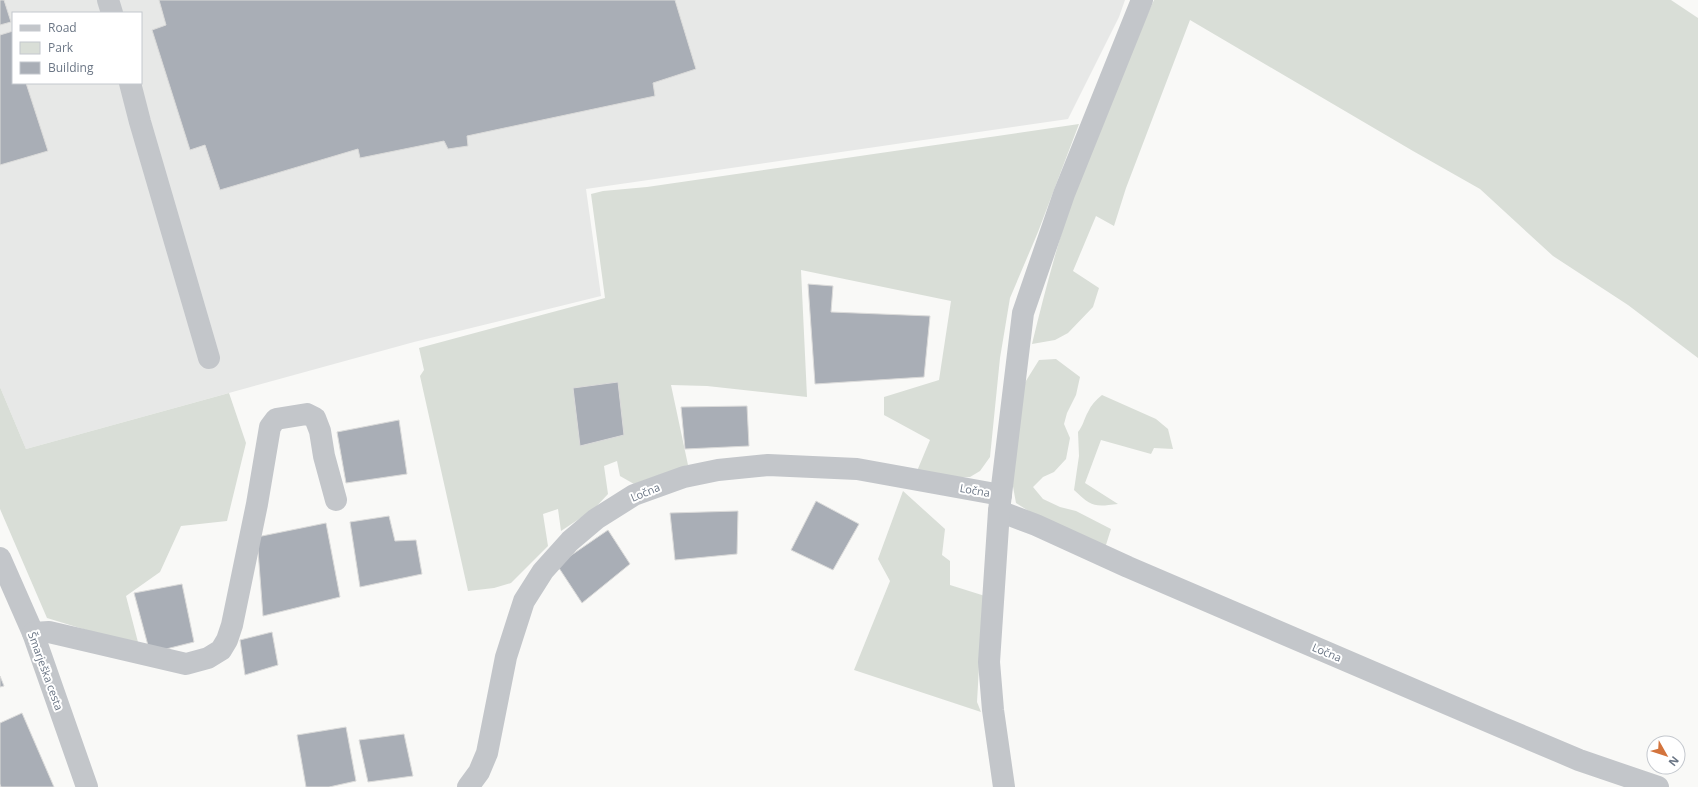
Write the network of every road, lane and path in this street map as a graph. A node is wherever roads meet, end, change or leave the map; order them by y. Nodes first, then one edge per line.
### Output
1 (108, 0) edge
2 (1142, 0) edge
3 (112, 12) edge
4 (130, 84) edge
5 (209, 358) dead end
6 (336, 500) dead end
7 (1000, 503) junction
8 (0, 558) edge
9 (33, 633) junction
10 (87, 787) edge
11 (468, 787) edge
12 (1004, 787) edge
13 (1658, 787) edge

1 - 3 street
2 - 7 street
4 - 5 street
6 - 9 street
7 - 11 street, Ločna
7 - 12 street
7 - 13 street, Ločna
8 - 9 street, Šmarješka cesta
9 - 10 street, Šmarješka cesta

